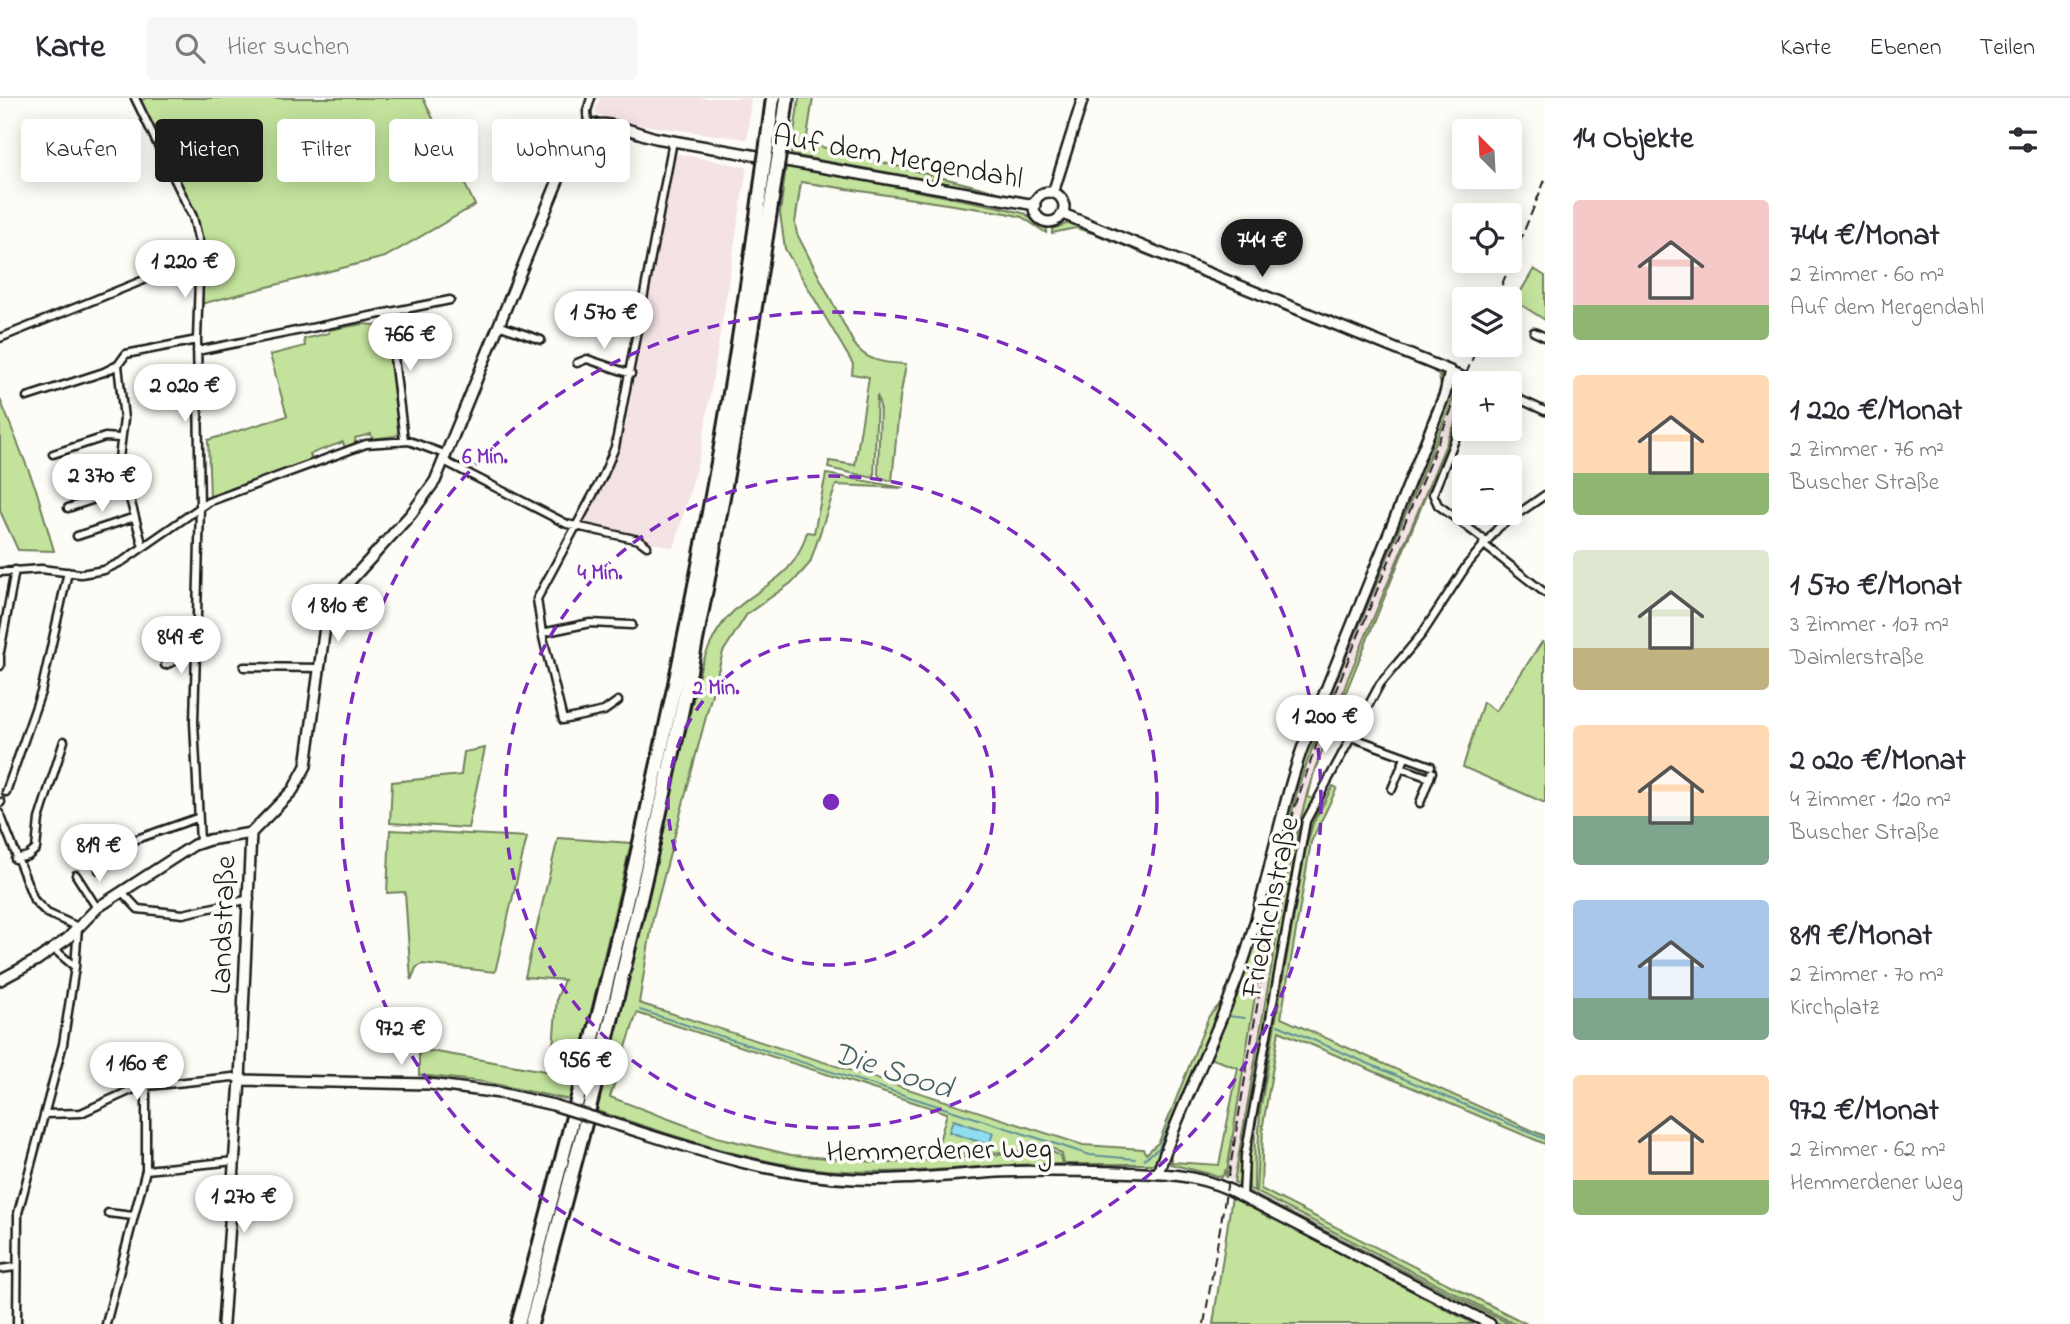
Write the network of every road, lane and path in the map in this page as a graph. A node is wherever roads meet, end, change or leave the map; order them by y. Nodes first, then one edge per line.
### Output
1 (135, 98) edge
2 (591, 98) edge
3 (773, 98) edge
4 (787, 98) edge
5 (1083, 98) edge
6 (588, 119) edge
7 (630, 131) edge
8 (673, 141) junction
9 (772, 159) junction
10 (556, 182) edge
11 (1053, 193) junction
12 (1035, 205) junction
13 (1063, 214) junction
14 (200, 261) junction
15 (450, 300) dead end
16 (386, 314) junction
17 (498, 325) junction
18 (1534, 332) dead end
19 (1545, 337) edge
20 (0, 338) edge
21 (197, 340) junction
22 (541, 340) dead end
23 (197, 351) junction
24 (577, 363) dead end
25 (118, 365) junction
26 (1450, 371) joint
27 (631, 374) junction
28 (27, 397) dead end
29 (1522, 400) edge
30 (1545, 411) edge
31 (119, 438) junction
32 (404, 440) junction
33 (1454, 441) edge
34 (53, 454) dead end
35 (446, 458) junction
36 (127, 488) junction
37 (1545, 495) edge
38 (200, 507) junction
39 (68, 508) dead end
40 (135, 517) junction
41 (575, 526) junction
42 (77, 536) dead end
43 (1485, 543) junction
44 (647, 546) dead end
45 (144, 547) junction
46 (15, 570) junction
47 (0, 572) edge
48 (68, 572) junction
49 (1545, 593) edge
50 (632, 625) dead end
51 (542, 633) junction
52 (195, 653) junction
53 (0, 654) edge
54 (165, 665) dead end
55 (0, 666) edge
56 (244, 667) dead end
57 (320, 667) junction
58 (618, 701) dead end
59 (1351, 737) junction
60 (64, 741) dead end
61 (1405, 758) junction
62 (1401, 768) junction
63 (1431, 772) junction
64 (1392, 789) dead end
65 (6, 792) dead end
66 (1420, 803) dead end
67 (0, 814) edge
68 (197, 818) junction
69 (251, 833) junction
70 (200, 842) junction
71 (10, 844) junction
72 (0, 846) edge
73 (15, 859) junction
74 (99, 870) dead end
75 (76, 876) dead end
76 (123, 893) junction
77 (250, 899) junction
78 (97, 908) junction
79 (78, 927) junction
80 (54, 948) junction
81 (75, 967) junction
82 (0, 972) edge
83 (10, 976) junction
84 (0, 981) edge
85 (240, 1080) junction
86 (146, 1086) junction
87 (45, 1114) junction
88 (235, 1161) junction
89 (146, 1170) junction
90 (1158, 1173) junction
91 (1243, 1196) junction
92 (108, 1213) dead end
93 (133, 1216) junction
94 (15, 1267) junction
95 (0, 1269) edge
96 (17, 1324) edge
97 (106, 1324) edge
98 (223, 1324) edge
99 (518, 1324) edge
100 (531, 1324) edge
101 (1490, 1324) edge

1 - 14 street
2 - 6 street
3 - 9 highway
4 - 9 highway
5 - 11 street
7 - 8 street, Auf dem Mergendahl
8 - 12 street, Auf dem Mergendahl
8 - 27 street
9 - 99 highway
9 - 100 highway
10 - 17 street, Landstraße
11 - 12 street
11 - 13 street
12 - 13 street
13 - 26 street
14 - 20 street
14 - 21 street
15 - 16 street
16 - 23 street
16 - 32 street
17 - 22 street
17 - 35 street, Landstraße
18 - 19 street
21 - 23 street
21 - 25 street
23 - 38 street
24 - 27 street
25 - 28 street
25 - 31 street
26 - 90 street
27 - 41 street
29 - 30 street
31 - 34 street
31 - 36 street
32 - 35 street
32 - 38 street
33 - 43 street
35 - 41 street
35 - 57 street, Landstraße
36 - 39 street
36 - 40 street
37 - 43 street, Friedrichstraße
38 - 45 street
38 - 52 street
40 - 42 street
40 - 45 street
41 - 44 street
41 - 51 street
43 - 49 street
43 - 59 street, Friedrichstraße
45 - 48 street
46 - 47 street
46 - 48 street
46 - 53 street
48 - 65 street
50 - 51 street
51 - 58 street
52 - 54 street
52 - 68 street
53 - 55 street
56 - 57 street
57 - 69 street, Landstraße
59 - 61 street
59 - 91 street, Friedrichstraße
60 - 73 street
61 - 62 street
61 - 63 street
62 - 63 street
62 - 64 street
63 - 66 street
67 - 71 street
68 - 70 street
68 - 74 street
69 - 70 street
69 - 77 street, Landstraße
70 - 76 street
71 - 72 street
71 - 73 street
73 - 79 street
75 - 78 street
76 - 77 street
76 - 78 street
77 - 85 street, Landstraße
78 - 79 street
79 - 80 street
79 - 81 street
80 - 81 street
80 - 83 street
81 - 87 street
82 - 83 street
83 - 84 street
85 - 86 street
85 - 88 street, Landstraße
85 - 90 street, Hemmerdener Weg, bridge
86 - 87 street
86 - 89 street
87 - 94 street
88 - 89 street
88 - 98 street, Landstraße
89 - 93 street
90 - 91 street, Hemmerdener Weg
91 - 101 street, Hemmerdener Weg
92 - 93 street
93 - 97 street
94 - 95 street
94 - 96 street

